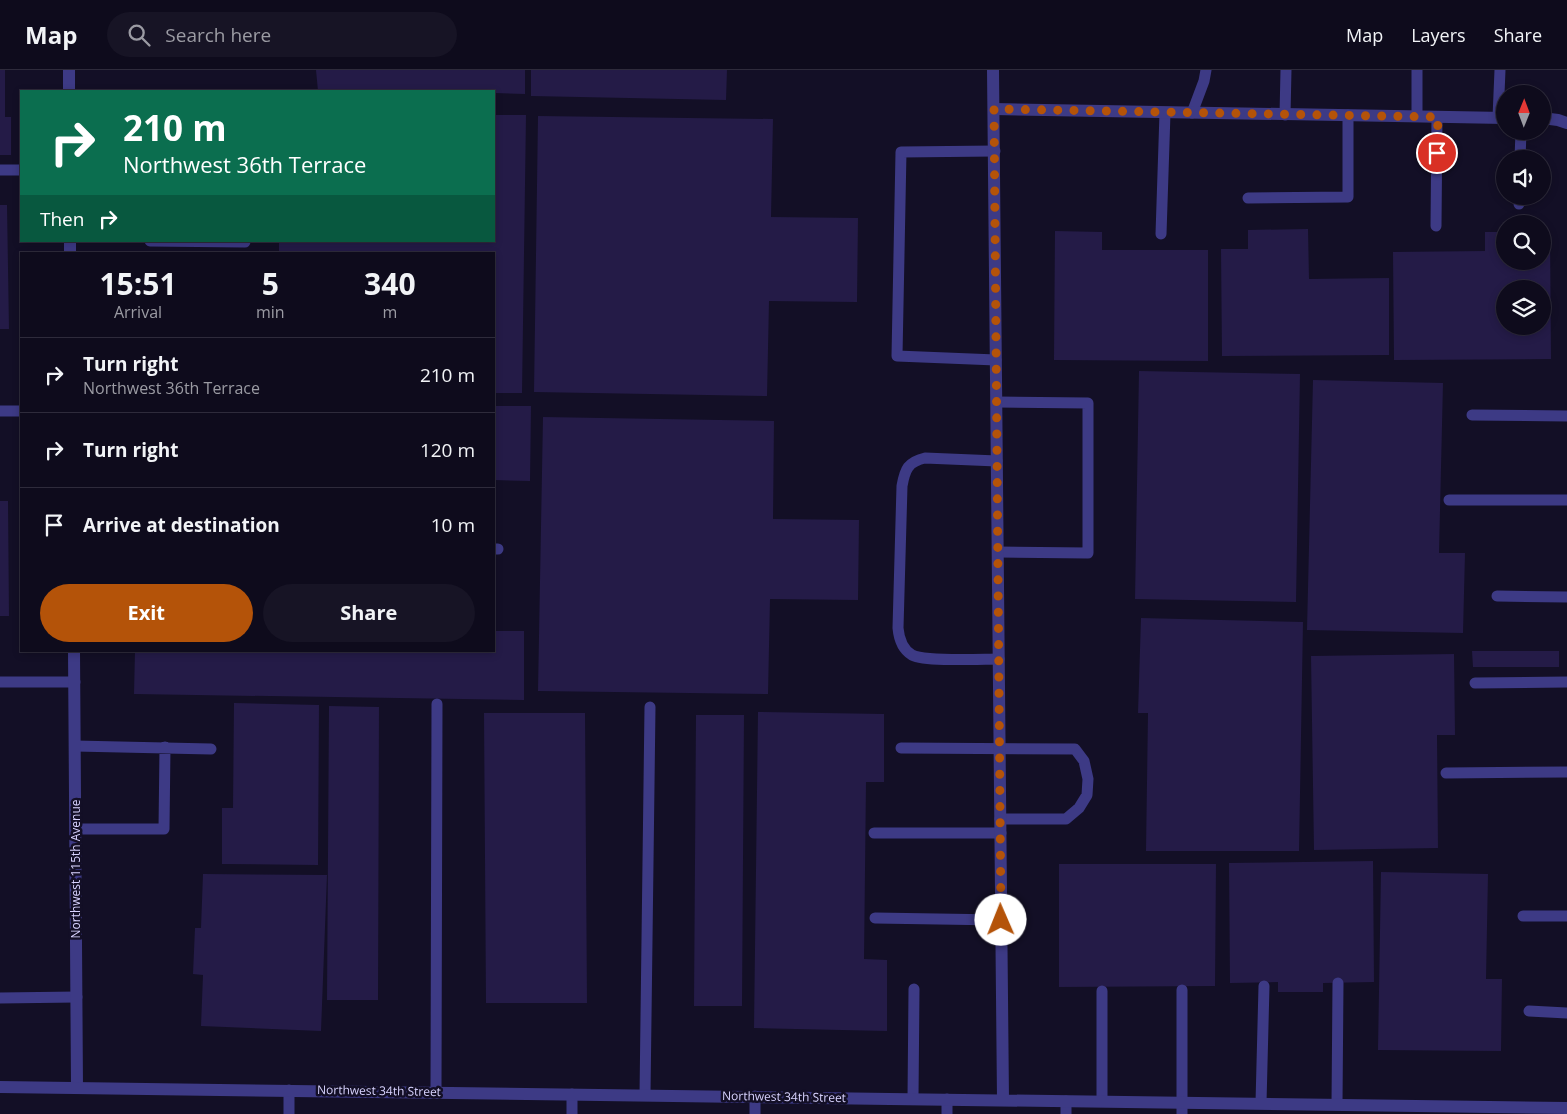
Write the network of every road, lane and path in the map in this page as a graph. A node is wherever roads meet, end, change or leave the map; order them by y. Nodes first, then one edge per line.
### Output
1 (69, 70) edge
2 (993, 70) edge
3 (1206, 70) edge
4 (1286, 70) edge
5 (1418, 70) edge
6 (1500, 70) edge
7 (1501, 85) edge
8 (69, 90) edge
9 (994, 109) junction
10 (1166, 112) junction
11 (1192, 113) junction
12 (1285, 115) junction
13 (1348, 115) junction
14 (1417, 116) junction
15 (1438, 117) junction
16 (1496, 118) edge
17 (1551, 119) edge
18 (1567, 123) edge
19 (995, 151) junction
20 (0, 170) edge
21 (20, 170) edge
22 (1248, 198) dead end
23 (1436, 226) dead end
24 (1161, 234) dead end
25 (996, 360) junction
26 (997, 402) junction
27 (0, 411) edge
28 (20, 411) edge
29 (1472, 415) dead end
30 (1567, 416) edge
31 (998, 461) junction
32 (1448, 500) dead end
33 (1567, 500) edge
34 (998, 552) junction
35 (1497, 596) dead end
36 (1567, 597) edge
37 (74, 652) edge
38 (999, 659) junction
39 (0, 682) edge
40 (75, 682) junction
41 (1567, 682) edge
42 (1475, 683) dead end
43 (437, 704) dead end
44 (650, 707) dead end
45 (75, 746) junction
46 (165, 747) junction
47 (901, 748) dead end
48 (211, 749) dead end
49 (1000, 749) junction
50 (1567, 772) edge
51 (1446, 773) dead end
52 (1000, 819) junction
53 (76, 829) junction
54 (874, 832) dead end
55 (1001, 833) junction
56 (1523, 916) dead end
57 (1567, 916) edge
58 (875, 918) dead end
59 (1001, 920) junction
60 (1338, 983) dead end
61 (1264, 986) dead end
62 (914, 989) dead end
63 (1182, 990) dead end
64 (1102, 991) dead end
65 (0, 998) edge
66 (77, 998) junction
67 (1529, 1011) dead end
68 (1567, 1012) edge
69 (0, 1087) edge
70 (77, 1087) junction
71 (289, 1090) junction
72 (436, 1092) junction
73 (572, 1094) junction
74 (645, 1095) junction
75 (755, 1096) junction
76 (913, 1098) junction
77 (947, 1099) junction
78 (1003, 1100) junction
79 (1066, 1101) junction
80 (1102, 1101) junction
81 (1262, 1103) junction
82 (1337, 1104) junction
83 (1182, 1108) edge
84 (1567, 1108) edge
85 (1431, 1110) edge
86 (1520, 1110) edge
87 (289, 1114) edge
88 (572, 1114) edge
89 (755, 1114) edge
90 (947, 1114) edge
91 (1066, 1114) edge

1 - 8 street
2 - 9 street
3 - 11 lane
4 - 12 lane
5 - 14 lane
6 - 7 lane
9 - 10 street
9 - 19 street
10 - 11 street
10 - 24 lane
11 - 12 street
12 - 13 street
13 - 14 street
13 - 22 lane
14 - 15 street
15 - 16 street
15 - 23 lane
17 - 18 street
19 - 25 street
19 - 25 lane
20 - 21 lane
25 - 26 street
26 - 31 street
26 - 34 lane
27 - 28 lane
29 - 30 lane
31 - 34 street
31 - 38 lane
32 - 33 lane
34 - 38 street
35 - 36 lane
37 - 40 street, Northwest 115th Avenue
38 - 49 street
39 - 40 lane
40 - 45 street, Northwest 115th Avenue
41 - 42 lane
43 - 72 lane
44 - 74 lane
45 - 46 lane
45 - 53 street, Northwest 115th Avenue
46 - 48 lane
46 - 53 lane
47 - 49 lane
49 - 52 street
49 - 52 lane
50 - 51 lane
52 - 55 street
53 - 66 street, Northwest 115th Avenue
54 - 55 lane
55 - 59 street
56 - 57 lane
58 - 59 lane
59 - 78 street
60 - 82 lane
61 - 81 lane
62 - 76 lane
63 - 83 lane
64 - 80 lane
65 - 66 lane
66 - 70 street, Northwest 115th Avenue
67 - 68 lane
69 - 70 street, Northwest 34th Street
70 - 71 street, Northwest 34th Street
71 - 72 street, Northwest 34th Street
71 - 87 lane
72 - 73 street, Northwest 34th Street
73 - 74 street, Northwest 34th Street
73 - 88 lane
74 - 75 street, Northwest 34th Street
75 - 76 street, Northwest 34th Street
75 - 89 lane
76 - 77 street, Northwest 34th Street
77 - 78 street, Northwest 34th Street
77 - 90 lane
78 - 79 street, Northwest 34th Street
79 - 80 street, Northwest 34th Street
79 - 91 lane
80 - 83 street, Northwest 34th Street
81 - 82 street, Northwest 34th Street
81 - 83 street, Northwest 34th Street
82 - 85 street, Northwest 34th Street
84 - 86 street, Northwest 34th Street
85 - 86 street, Northwest 34th Street

